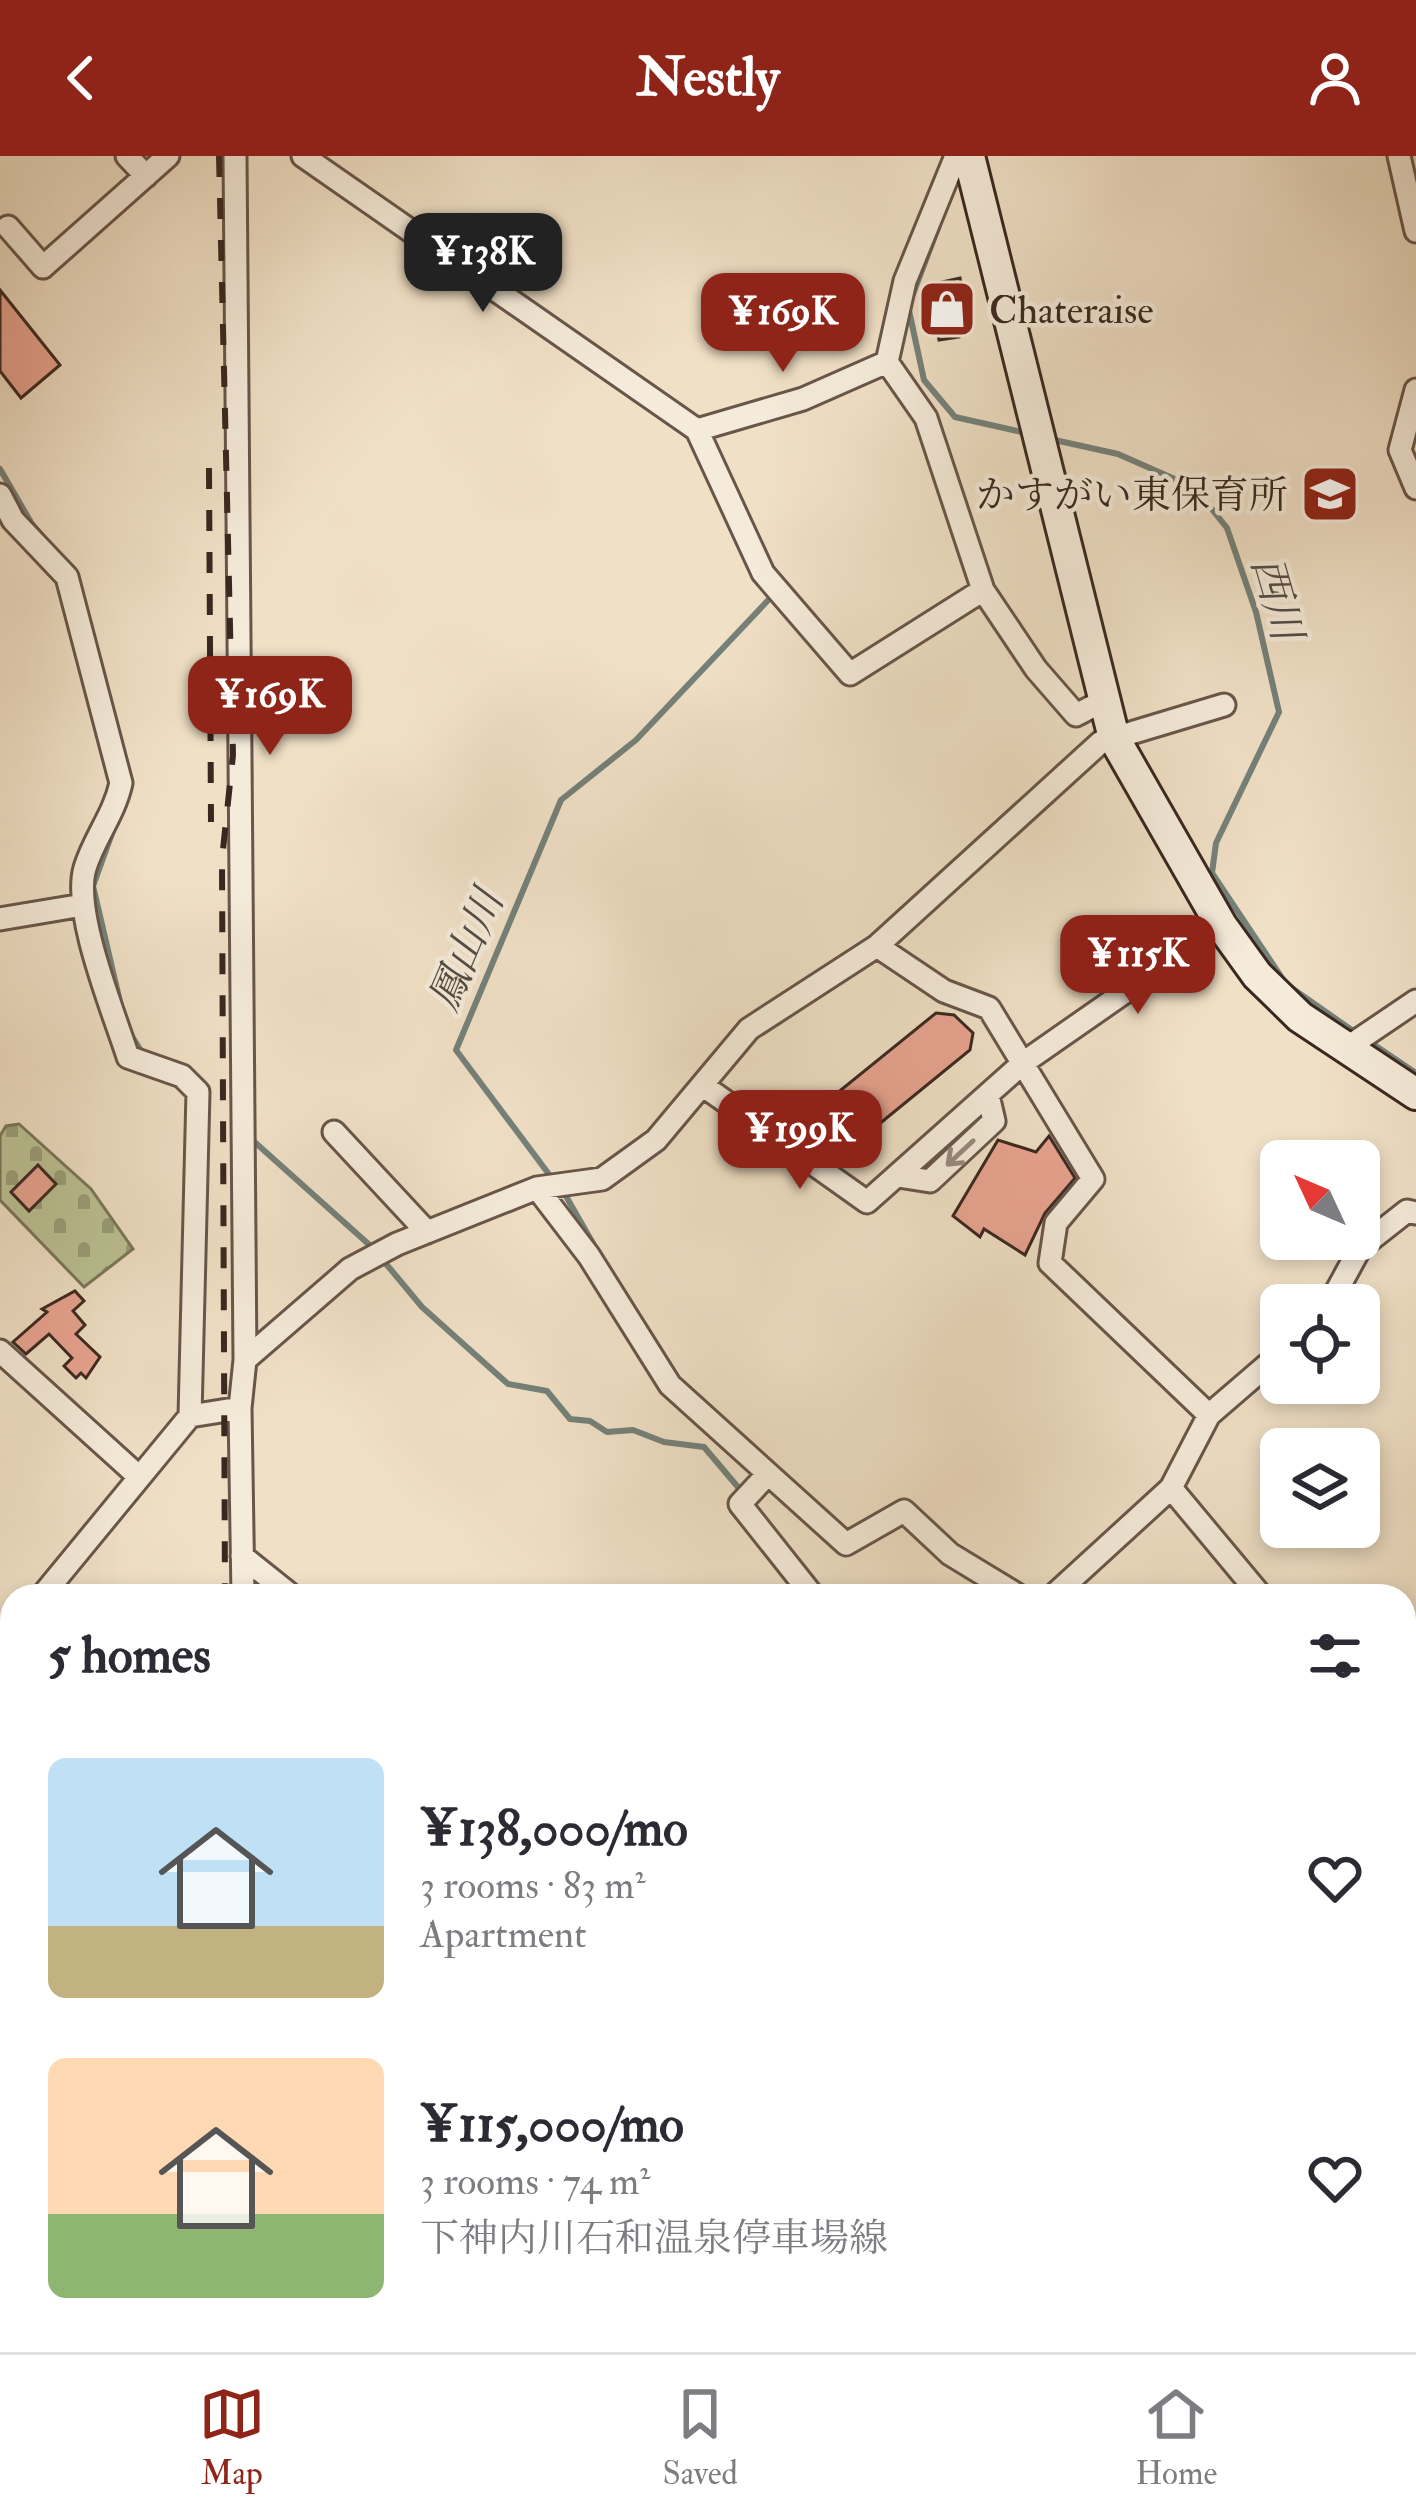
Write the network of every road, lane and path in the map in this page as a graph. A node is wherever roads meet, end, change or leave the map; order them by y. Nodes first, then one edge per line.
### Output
1 (127, 156) edge
2 (168, 156) edge
3 (236, 156) edge
4 (303, 156) edge
5 (956, 156) edge
6 (969, 156) edge
7 (1399, 156) edge
8 (146, 176) junction
9 (8, 227) dead end
10 (1416, 231) edge
11 (887, 362) junction
12 (1416, 390) edge
13 (697, 430) junction
14 (1416, 488) edge
15 (0, 495) edge
16 (983, 590) junction
17 (1103, 701) junction
18 (1224, 705) dead end
19 (1114, 738) junction
20 (83, 905) junction
21 (0, 919) edge
22 (1221, 925) junction
23 (877, 946) junction
24 (1416, 1001) edge
25 (1348, 1047) junction
26 (1023, 1063) junction
27 (705, 1087) junction
28 (1416, 1094) edge
29 (334, 1132) dead end
30 (537, 1188) junction
31 (1416, 1213) edge
32 (427, 1232) junction
33 (1340, 1284) edge
34 (0, 1351) edge
35 (245, 1360) junction
36 (1260, 1371) edge
37 (240, 1408) junction
38 (196, 1413) junction
39 (1209, 1414) junction
40 (136, 1475) junction
41 (763, 1480) junction
42 (1171, 1488) junction
43 (242, 1556) junction
44 (51, 1584) edge
45 (243, 1584) edge
46 (277, 1584) edge
47 (804, 1584) edge
48 (999, 1584) edge
49 (1067, 1584) edge
50 (1251, 1584) edge

1 - 8 street
2 - 8 street
3 - 35 street
4 - 13 street
5 - 11 street
6 - 17 main road
7 - 10 street
8 - 9 street
11 - 13 street
11 - 16 street
12 - 14 street
13 - 16 street
15 - 20 street
16 - 17 street
17 - 19 main road
18 - 19 street
19 - 22 main road
19 - 23 street
20 - 21 street
20 - 38 street
22 - 25 main road
22 - 26 street
23 - 26 street
23 - 27 street
24 - 25 street
25 - 28 main road
26 - 27 street
26 - 39 street
27 - 30 street
29 - 32 street
30 - 32 street
30 - 41 street
31 - 33 street
32 - 35 street
34 - 40 street
35 - 37 street
36 - 39 street
37 - 38 street
37 - 43 street
38 - 40 street
39 - 42 street
40 - 44 street
41 - 47 street
41 - 48 street
42 - 49 street
42 - 50 street
43 - 45 street
43 - 46 street

